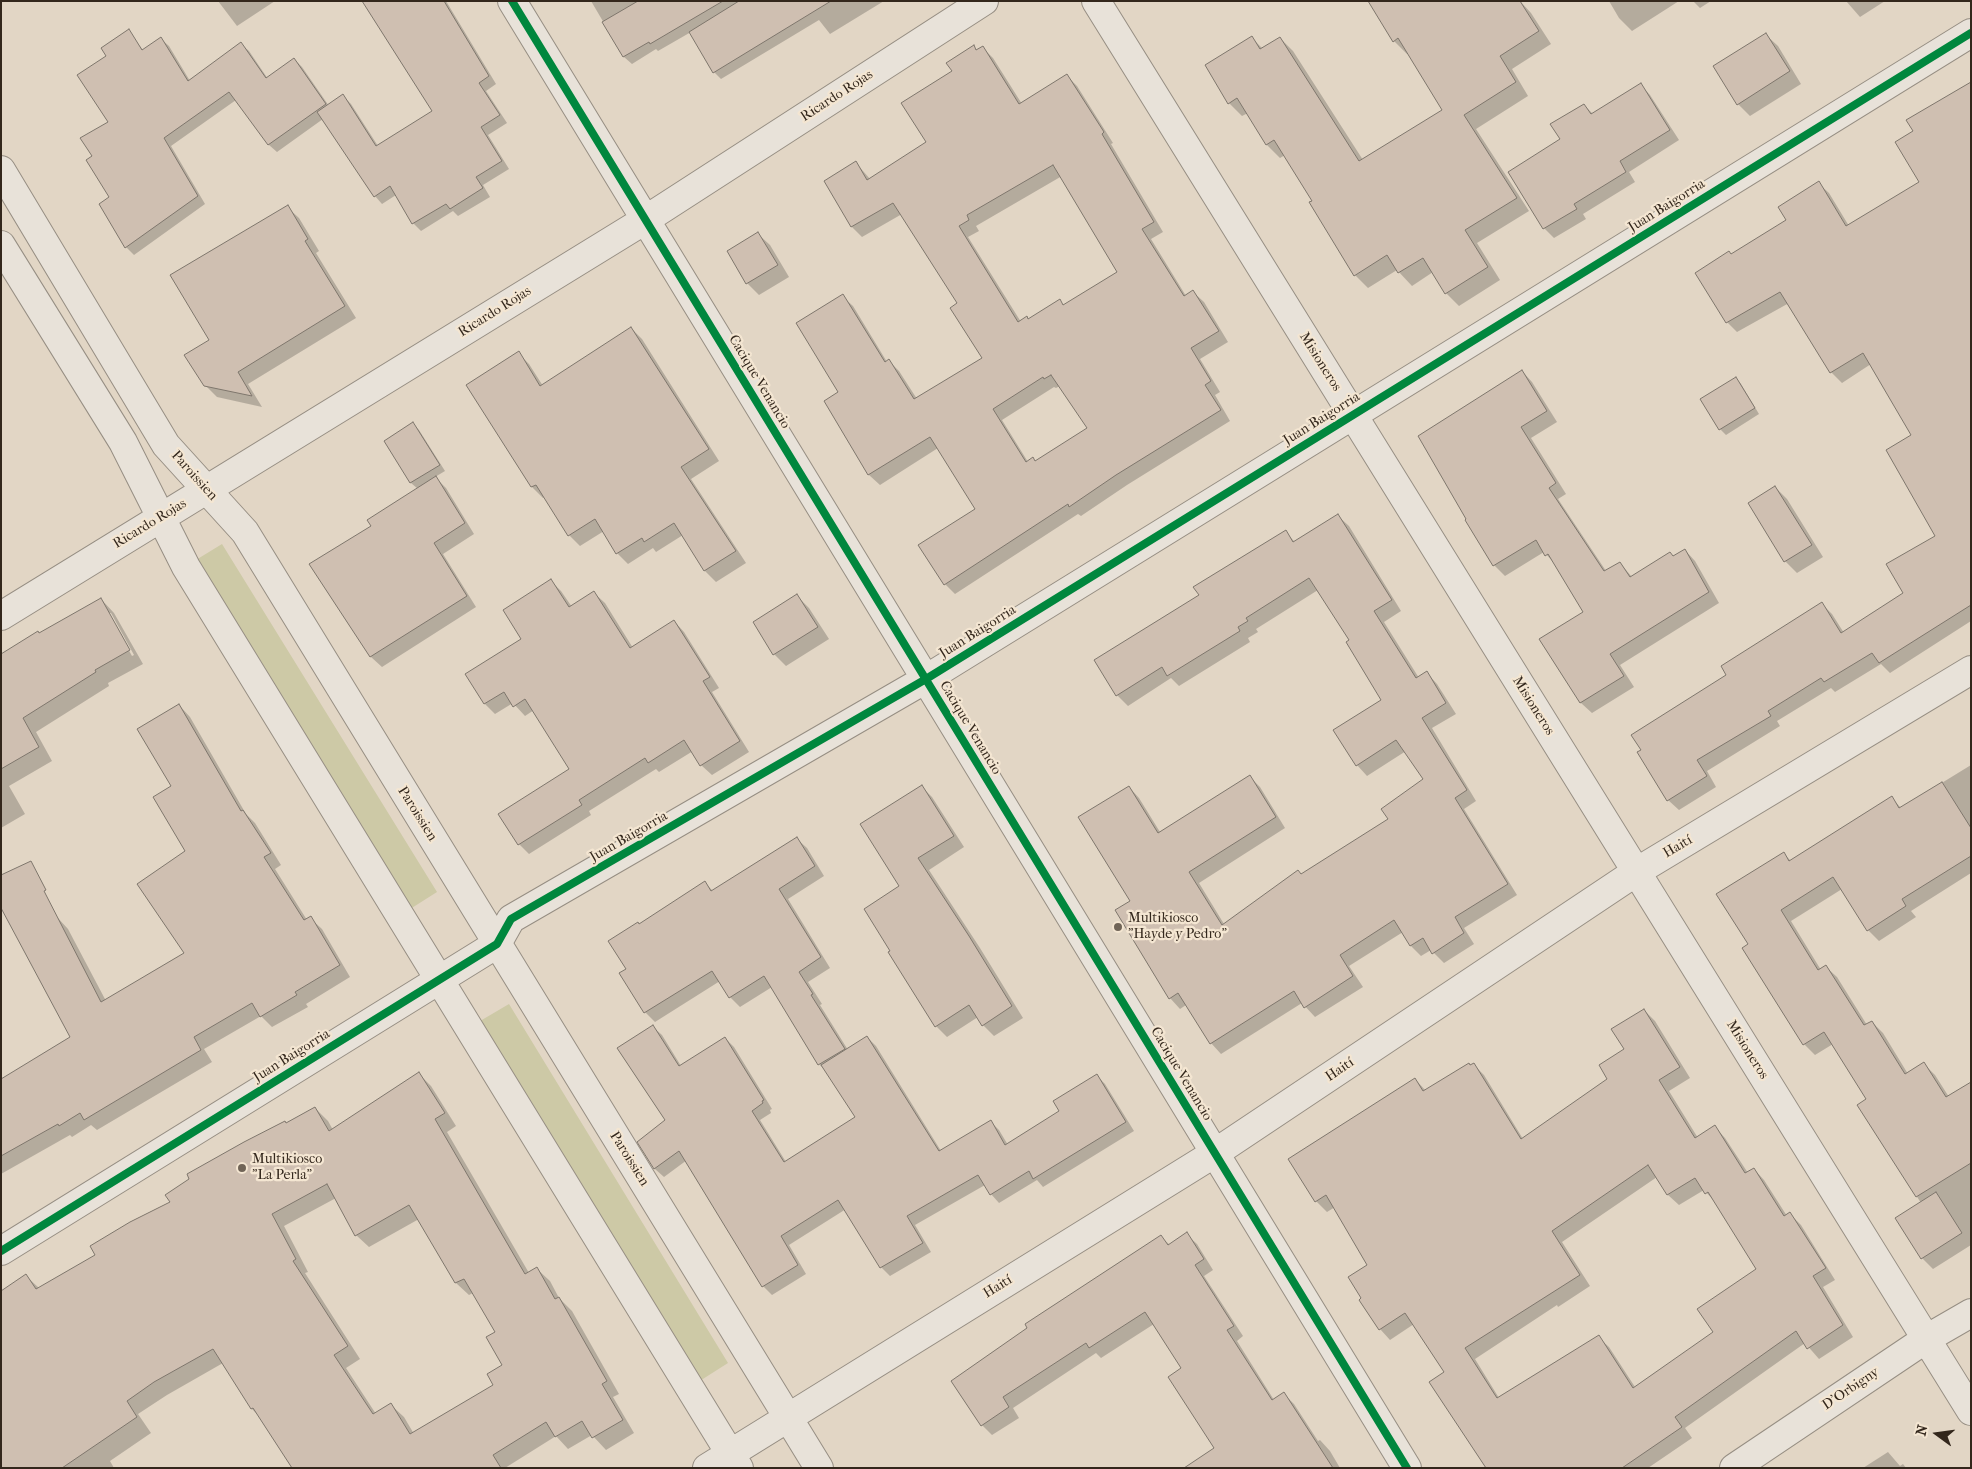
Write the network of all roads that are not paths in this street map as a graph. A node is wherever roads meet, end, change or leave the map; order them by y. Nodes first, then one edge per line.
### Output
1 (512, 1) edge
2 (984, 1) edge
3 (1096, 1) edge
4 (1971, 33) edge
5 (1, 170) edge
6 (645, 220) junction
7 (1, 245) edge
8 (1353, 415) junction
9 (206, 490) junction
10 (161, 517) junction
11 (1, 616) edge
12 (1971, 670) edge
13 (926, 679) junction
14 (1636, 872) junction
15 (497, 944) junction
16 (439, 980) junction
17 (1215, 1153) junction
18 (1, 1250) edge
19 (1971, 1313) edge
20 (1926, 1339) junction
21 (1971, 1411) edge
22 (788, 1418) junction
23 (735, 1461) edge
24 (708, 1468) edge
25 (819, 1468) edge
26 (1407, 1468) edge
27 (1734, 1468) edge

1 - 6 street, Cacique Venancio
2 - 6 street, Ricardo Rojas
3 - 8 street, Misioneros
4 - 8 street, Juan Baigorria
5 - 9 street, Paroissien
6 - 9 street, Ricardo Rojas
6 - 13 street, Cacique Venancio
7 - 10 street
8 - 13 street, Juan Baigorria
8 - 14 street, Misioneros
9 - 10 street, Ricardo Rojas
9 - 15 street, Paroissien
10 - 11 street, Ricardo Rojas
10 - 16 street
12 - 14 street, Haití
13 - 15 street, Juan Baigorria
13 - 17 street, Cacique Venancio
14 - 17 street, Haití
14 - 20 street, Misioneros
15 - 16 street, Juan Baigorria
15 - 22 street, Paroissien
16 - 18 street, Juan Baigorria
16 - 23 street
17 - 22 street, Haití
17 - 26 street, Cacique Venancio
19 - 20 street, D'Orbigny
20 - 21 street, Misioneros
20 - 27 street, D'Orbigny
22 - 23 street, Haití
22 - 25 street, Paroissien
23 - 24 street, Haití

